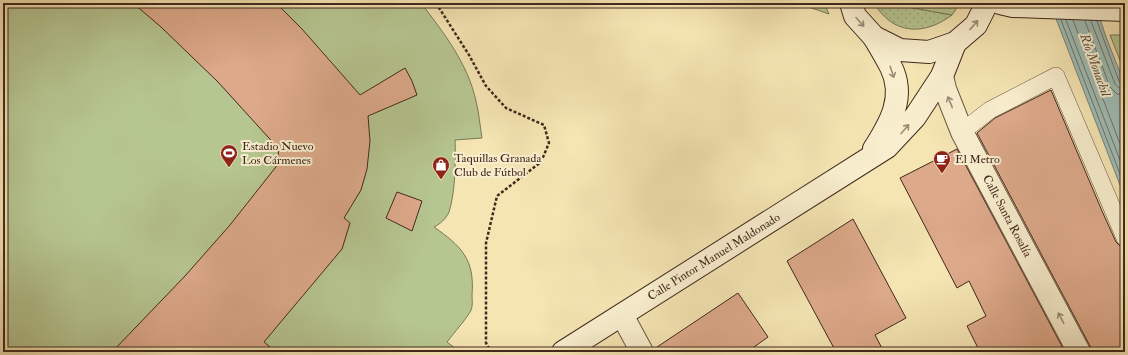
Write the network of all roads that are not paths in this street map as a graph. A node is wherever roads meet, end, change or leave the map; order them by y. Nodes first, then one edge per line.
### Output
1 (851, 3) edge
2 (987, 3) edge
3 (1006, 4) edge
4 (1117, 10) edge
5 (874, 38) junction
6 (955, 43) junction
7 (942, 76) junction
8 (968, 126) dead end
9 (864, 163) junction
10 (1125, 238) edge
11 (622, 315) junction
12 (563, 352) edge
13 (642, 352) edge
14 (1079, 352) edge

1 -> 5 main road
6 -> 2 main road
3 - 4 main road
5 - 6 main road
5 -> 9 main road, Calle Pintor Manuel Maldonado
6 - 7 main road, Calle Pintor Manuel Maldonado
9 -> 7 main road, Calle Pintor Manuel Maldonado
14 -> 7 main road, Calle Santa Rosalía
8 - 10 street
9 - 11 main road, Calle Pintor Manuel Maldonado
11 - 12 main road, Calle Pintor Manuel Maldonado
11 - 13 main road

